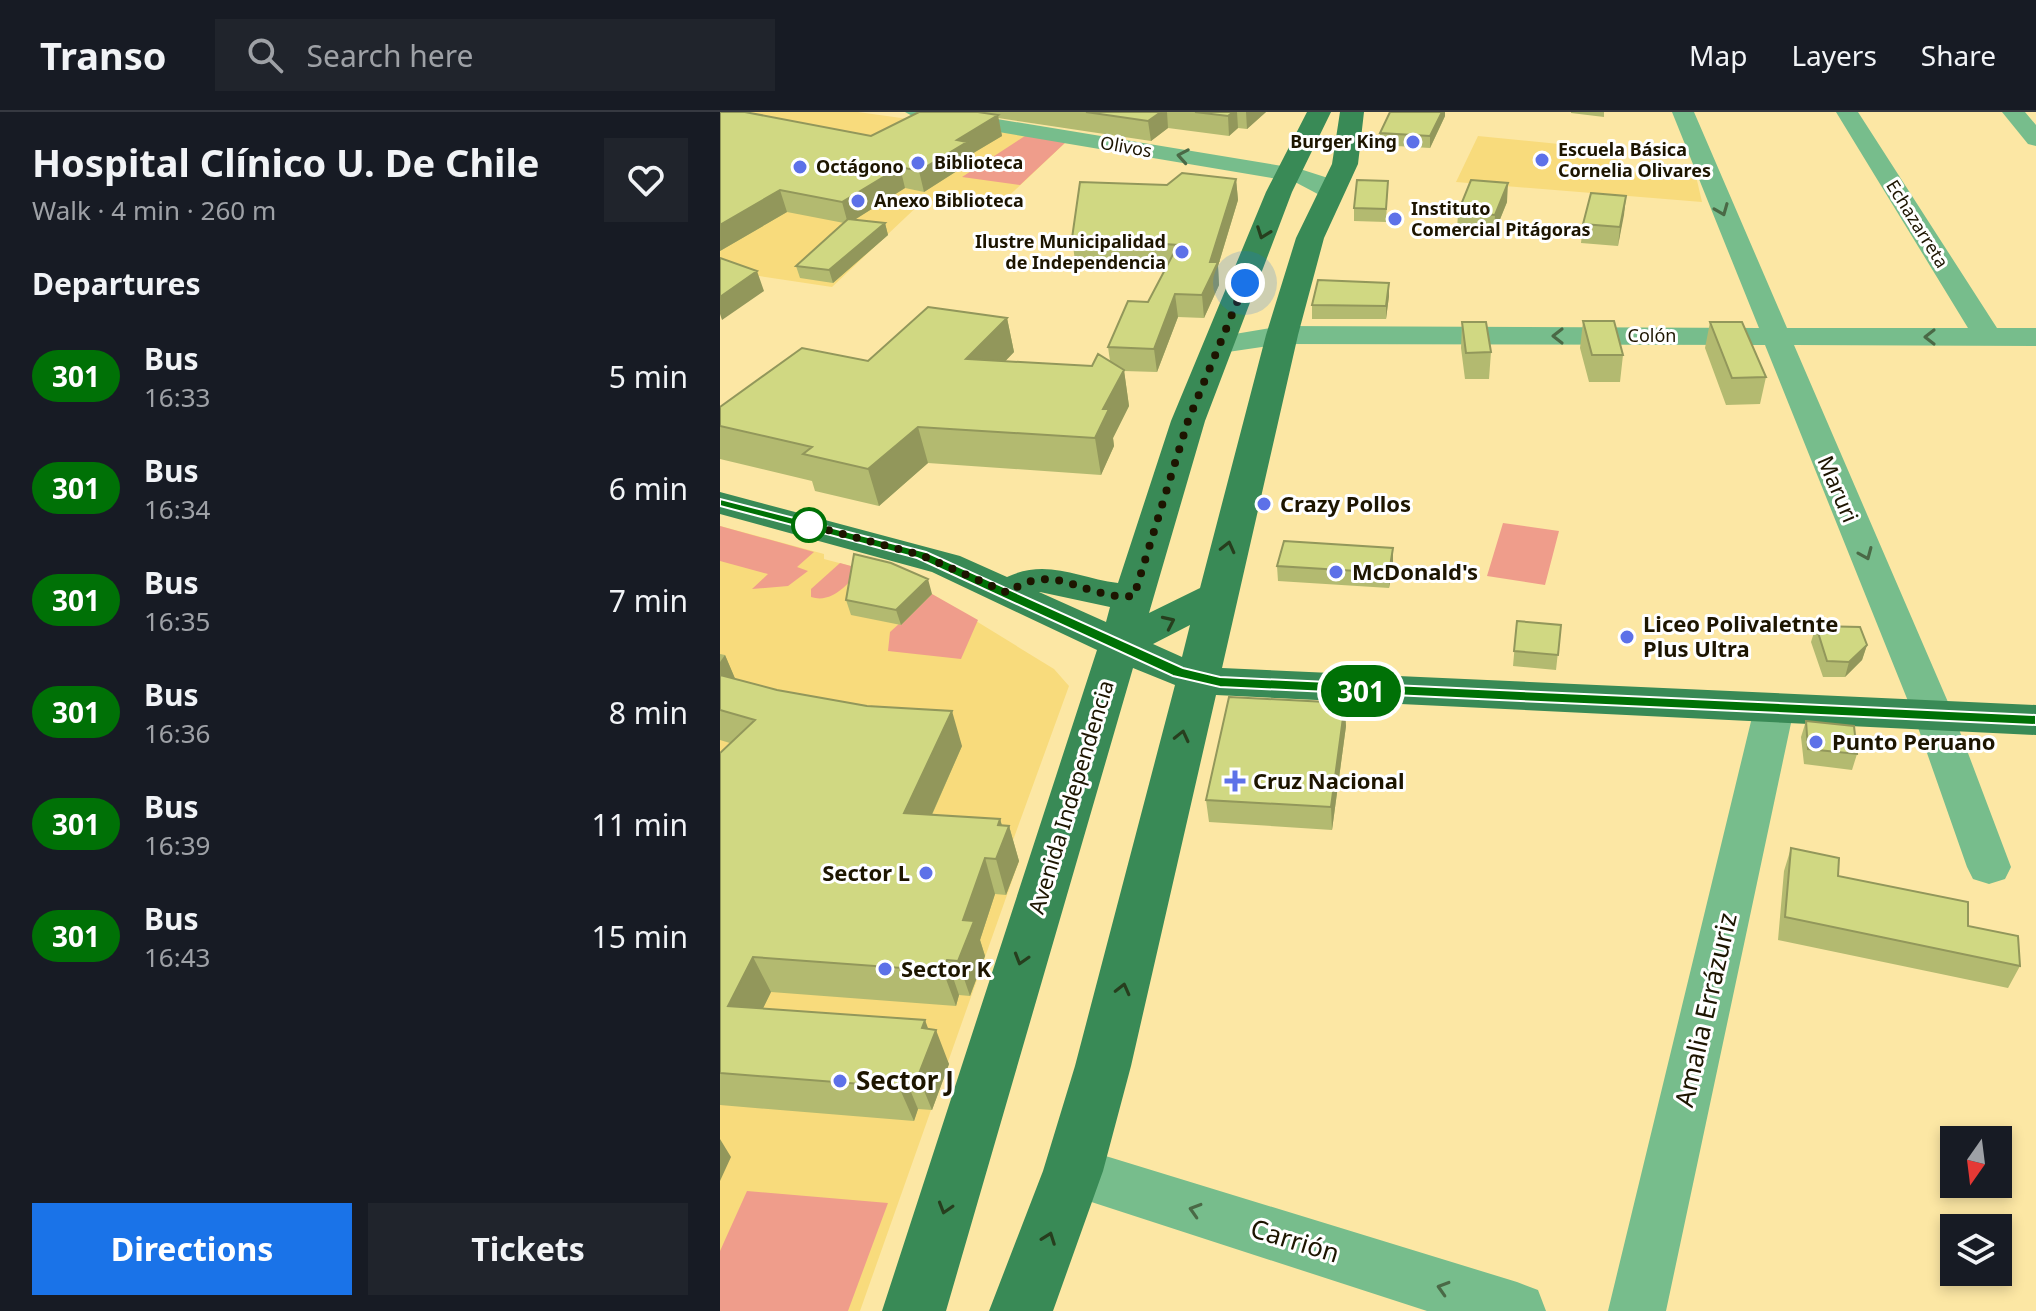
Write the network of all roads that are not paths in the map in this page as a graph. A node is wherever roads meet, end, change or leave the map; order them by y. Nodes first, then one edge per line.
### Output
1 (916, 112) edge
2 (1319, 112) edge
3 (1352, 112) edge
4 (1683, 112) edge
5 (1847, 112) edge
6 (2013, 112) edge
7 (2036, 139) edge
8 (1288, 174) junction
9 (1331, 194) junction
10 (1282, 335) junction
11 (1774, 336) junction
12 (1988, 337) junction
13 (2036, 337) edge
14 (1221, 344) junction
15 (720, 503) edge
16 (1008, 593) junction
17 (1134, 596) junction
18 (1216, 596) junction
19 (1119, 644) junction
20 (1196, 677) junction
21 (1774, 709) junction
22 (1934, 716) junction
23 (2036, 720) edge
24 (1989, 867) dead end
25 (1073, 1171) junction
26 (914, 1311) edge
27 (1021, 1311) edge
28 (1517, 1311) edge
29 (1637, 1311) edge

8 -> 1 street, Olivos
2 - 8 main road, Avenida Independencia
3 - 9 main road
4 -> 11 street, Maruri
5 - 12 street, Echazarreta
6 - 7 street
8 - 9 street, Olivos
8 -> 14 main road, Avenida Independencia
9 - 10 main road
11 -> 10 street, Colón
10 - 14 street, Colón
18 -> 10 main road
12 -> 11 street, Colón
11 -> 22 street, Maruri
12 - 13 street, Colón
14 - 17 main road, Avenida Independencia
15 - 16 main road
16 - 17 main road
16 - 19 main road
17 - 19 main road, Avenida Independencia
19 -> 18 main road
18 - 20 main road
19 - 20 main road
19 -> 26 main road, Avenida Independencia
20 - 21 main road
25 -> 20 main road
21 - 22 main road
21 - 29 street, Amalia Errázuriz
22 - 23 main road
22 - 24 street, Maruri
27 -> 25 main road
28 -> 25 street, Carrión

